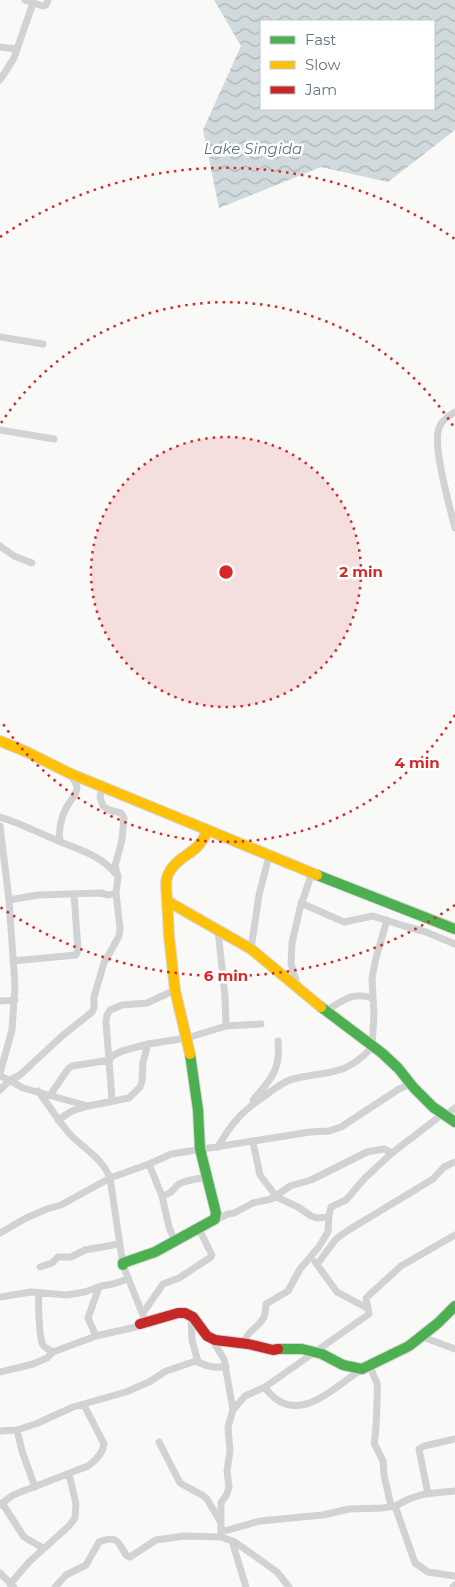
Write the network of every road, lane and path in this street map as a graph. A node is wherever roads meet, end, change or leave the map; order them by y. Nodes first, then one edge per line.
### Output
1 (25, 0) edge
2 (48, 0) edge
3 (33, 3) junction
4 (0, 47) edge
5 (17, 49) junction
6 (0, 80) edge
7 (0, 337) edge
8 (43, 344) dead end
9 (455, 412) edge
10 (0, 430) edge
11 (54, 439) dead end
12 (455, 528) edge
13 (0, 546) edge
14 (32, 563) dead end
15 (0, 741) edge
16 (69, 772) junction
17 (102, 785) junction
18 (0, 817) edge
19 (0, 826) edge
20 (208, 830) junction
21 (60, 841) junction
22 (269, 856) junction
23 (312, 873) junction
24 (118, 876) junction
25 (116, 893) junction
26 (74, 894) junction
27 (9, 900) junction
28 (167, 901) junction
29 (301, 903) junction
30 (387, 920) junction
31 (455, 929) edge
32 (218, 930) junction
33 (455, 944) edge
34 (252, 949) junction
35 (14, 961) junction
36 (298, 987) junction
37 (175, 990) junction
38 (372, 998) junction
39 (15, 1000) junction
40 (0, 1001) edge
41 (326, 1011) junction
42 (261, 1024) dead end
43 (226, 1026) junction
44 (187, 1038) junction
45 (278, 1041) dead end
46 (148, 1044) junction
47 (372, 1047) junction
48 (110, 1058) junction
49 (401, 1071) junction
50 (0, 1074) edge
51 (10, 1080) junction
52 (411, 1084) junction
53 (399, 1088) junction
54 (0, 1090) edge
55 (38, 1091) junction
56 (51, 1094) junction
57 (112, 1100) junction
58 (88, 1106) junction
59 (455, 1108) edge
60 (244, 1110) junction
61 (445, 1114) junction
62 (58, 1120) junction
63 (455, 1122) edge
64 (253, 1142) junction
65 (218, 1147) junction
66 (200, 1149) junction
67 (392, 1153) junction
68 (455, 1162) edge
69 (149, 1164) junction
70 (207, 1177) junction
71 (110, 1178) junction
72 (162, 1196) junction
73 (275, 1196) junction
74 (329, 1217) junction
75 (212, 1221) junction
76 (199, 1228) junction
77 (0, 1233) edge
78 (455, 1235) edge
79 (175, 1242) junction
80 (119, 1244) junction
81 (308, 1260) junction
82 (318, 1263) junction
83 (124, 1265) junction
84 (40, 1267) dead end
85 (128, 1279) junction
86 (99, 1287) junction
87 (39, 1293) junction
88 (0, 1296) edge
89 (455, 1306) edge
90 (367, 1308) junction
91 (143, 1313) junction
92 (190, 1315) junction
93 (140, 1324) junction
94 (96, 1336) junction
95 (420, 1336) junction
96 (211, 1338) junction
97 (245, 1344) junction
98 (455, 1349) edge
99 (54, 1352) junction
100 (314, 1352) junction
101 (198, 1362) junction
102 (372, 1364) junction
103 (226, 1366) junction
104 (362, 1369) junction
105 (0, 1372) edge
106 (266, 1388) junction
107 (84, 1405) junction
108 (233, 1410) junction
109 (17, 1430) junction
110 (0, 1432) edge
111 (455, 1439) edge
112 (159, 1442) dead end
113 (68, 1474) junction
114 (35, 1487) junction
115 (455, 1491) edge
116 (428, 1494) junction
117 (1, 1504) edge
118 (393, 1506) junction
119 (221, 1521) junction
120 (221, 1535) junction
121 (232, 1541) junction
122 (43, 1548) junction
123 (0, 1573) edge
124 (455, 1576) edge
125 (12, 1586) edge
126 (55, 1587) edge
127 (246, 1587) edge
128 (289, 1587) edge

1 - 3 street
2 - 3 street
3 - 5 street
4 - 5 street
5 - 6 street
7 - 8 street
9 - 12 street
10 - 11 street
13 - 14 street
15 - 16 street
16 - 17 street
16 - 21 street
17 - 20 street
17 - 24 street
18 - 21 street
19 - 27 street
20 - 22 street
20 - 28 street
21 - 24 street
22 - 23 street
22 - 34 street
23 - 29 street
23 - 31 street
24 - 25 street
25 - 26 street
25 - 51 street
26 - 27 street
26 - 35 street
27 - 35 street
28 - 32 street
28 - 37 street
29 - 30 street
29 - 36 street
30 - 33 street
30 - 38 street
32 - 34 street
32 - 43 street
34 - 36 street
35 - 39 street
36 - 41 street
37 - 44 street
37 - 48 street
38 - 41 street
38 - 47 street
39 - 40 street
39 - 50 street
41 - 47 street
42 - 43 street
43 - 44 street
44 - 46 street
44 - 66 street
45 - 60 street
46 - 48 street
46 - 57 street
47 - 49 street
47 - 60 street
48 - 56 street
48 - 57 street
49 - 52 street
49 - 53 street
50 - 51 street
51 - 54 street
51 - 55 street
52 - 53 street
52 - 61 street
53 - 64 street
55 - 56 street
55 - 62 street
56 - 58 street
57 - 58 street
58 - 62 street
59 - 61 street
60 - 65 street
61 - 63 street
61 - 67 street
62 - 71 street
64 - 65 street
64 - 73 street
65 - 66 street
66 - 69 street
66 - 70 street
67 - 73 street
67 - 74 street
68 - 82 street
69 - 71 street
69 - 72 street
70 - 72 street
70 - 75 street
71 - 77 street
71 - 80 street
72 - 79 street
73 - 74 street
73 - 75 street
74 - 81 street
75 - 76 street
76 - 79 street
76 - 91 street
78 - 90 street
79 - 83 street
80 - 83 street
80 - 84 street
81 - 82 street
81 - 97 street
82 - 90 street
83 - 85 street
85 - 86 street
85 - 91 street
86 - 87 street
86 - 94 street
87 - 88 street
87 - 99 street
89 - 95 street
90 - 100 street
91 - 93 street
92 - 93 street
92 - 96 street
92 - 101 street
93 - 94 street
94 - 99 street
95 - 98 street
95 - 102 street
96 - 97 street
96 - 103 street
97 - 100 street
99 - 105 street
100 - 104 street
100 - 106 street
101 - 103 street
101 - 107 street
102 - 104 street
102 - 118 street
103 - 108 street
104 - 106 street
106 - 108 street
107 - 109 street
107 - 113 street
108 - 119 street
109 - 110 street
109 - 114 street
111 - 116 street
112 - 119 street
113 - 114 street
113 - 122 street
114 - 117 street
115 - 116 street
116 - 118 street
117 - 122 street
118 - 120 street
118 - 124 street
119 - 120 street
120 - 121 street
120 - 126 street
121 - 127 street
121 - 128 street
122 - 125 street
123 - 125 street

